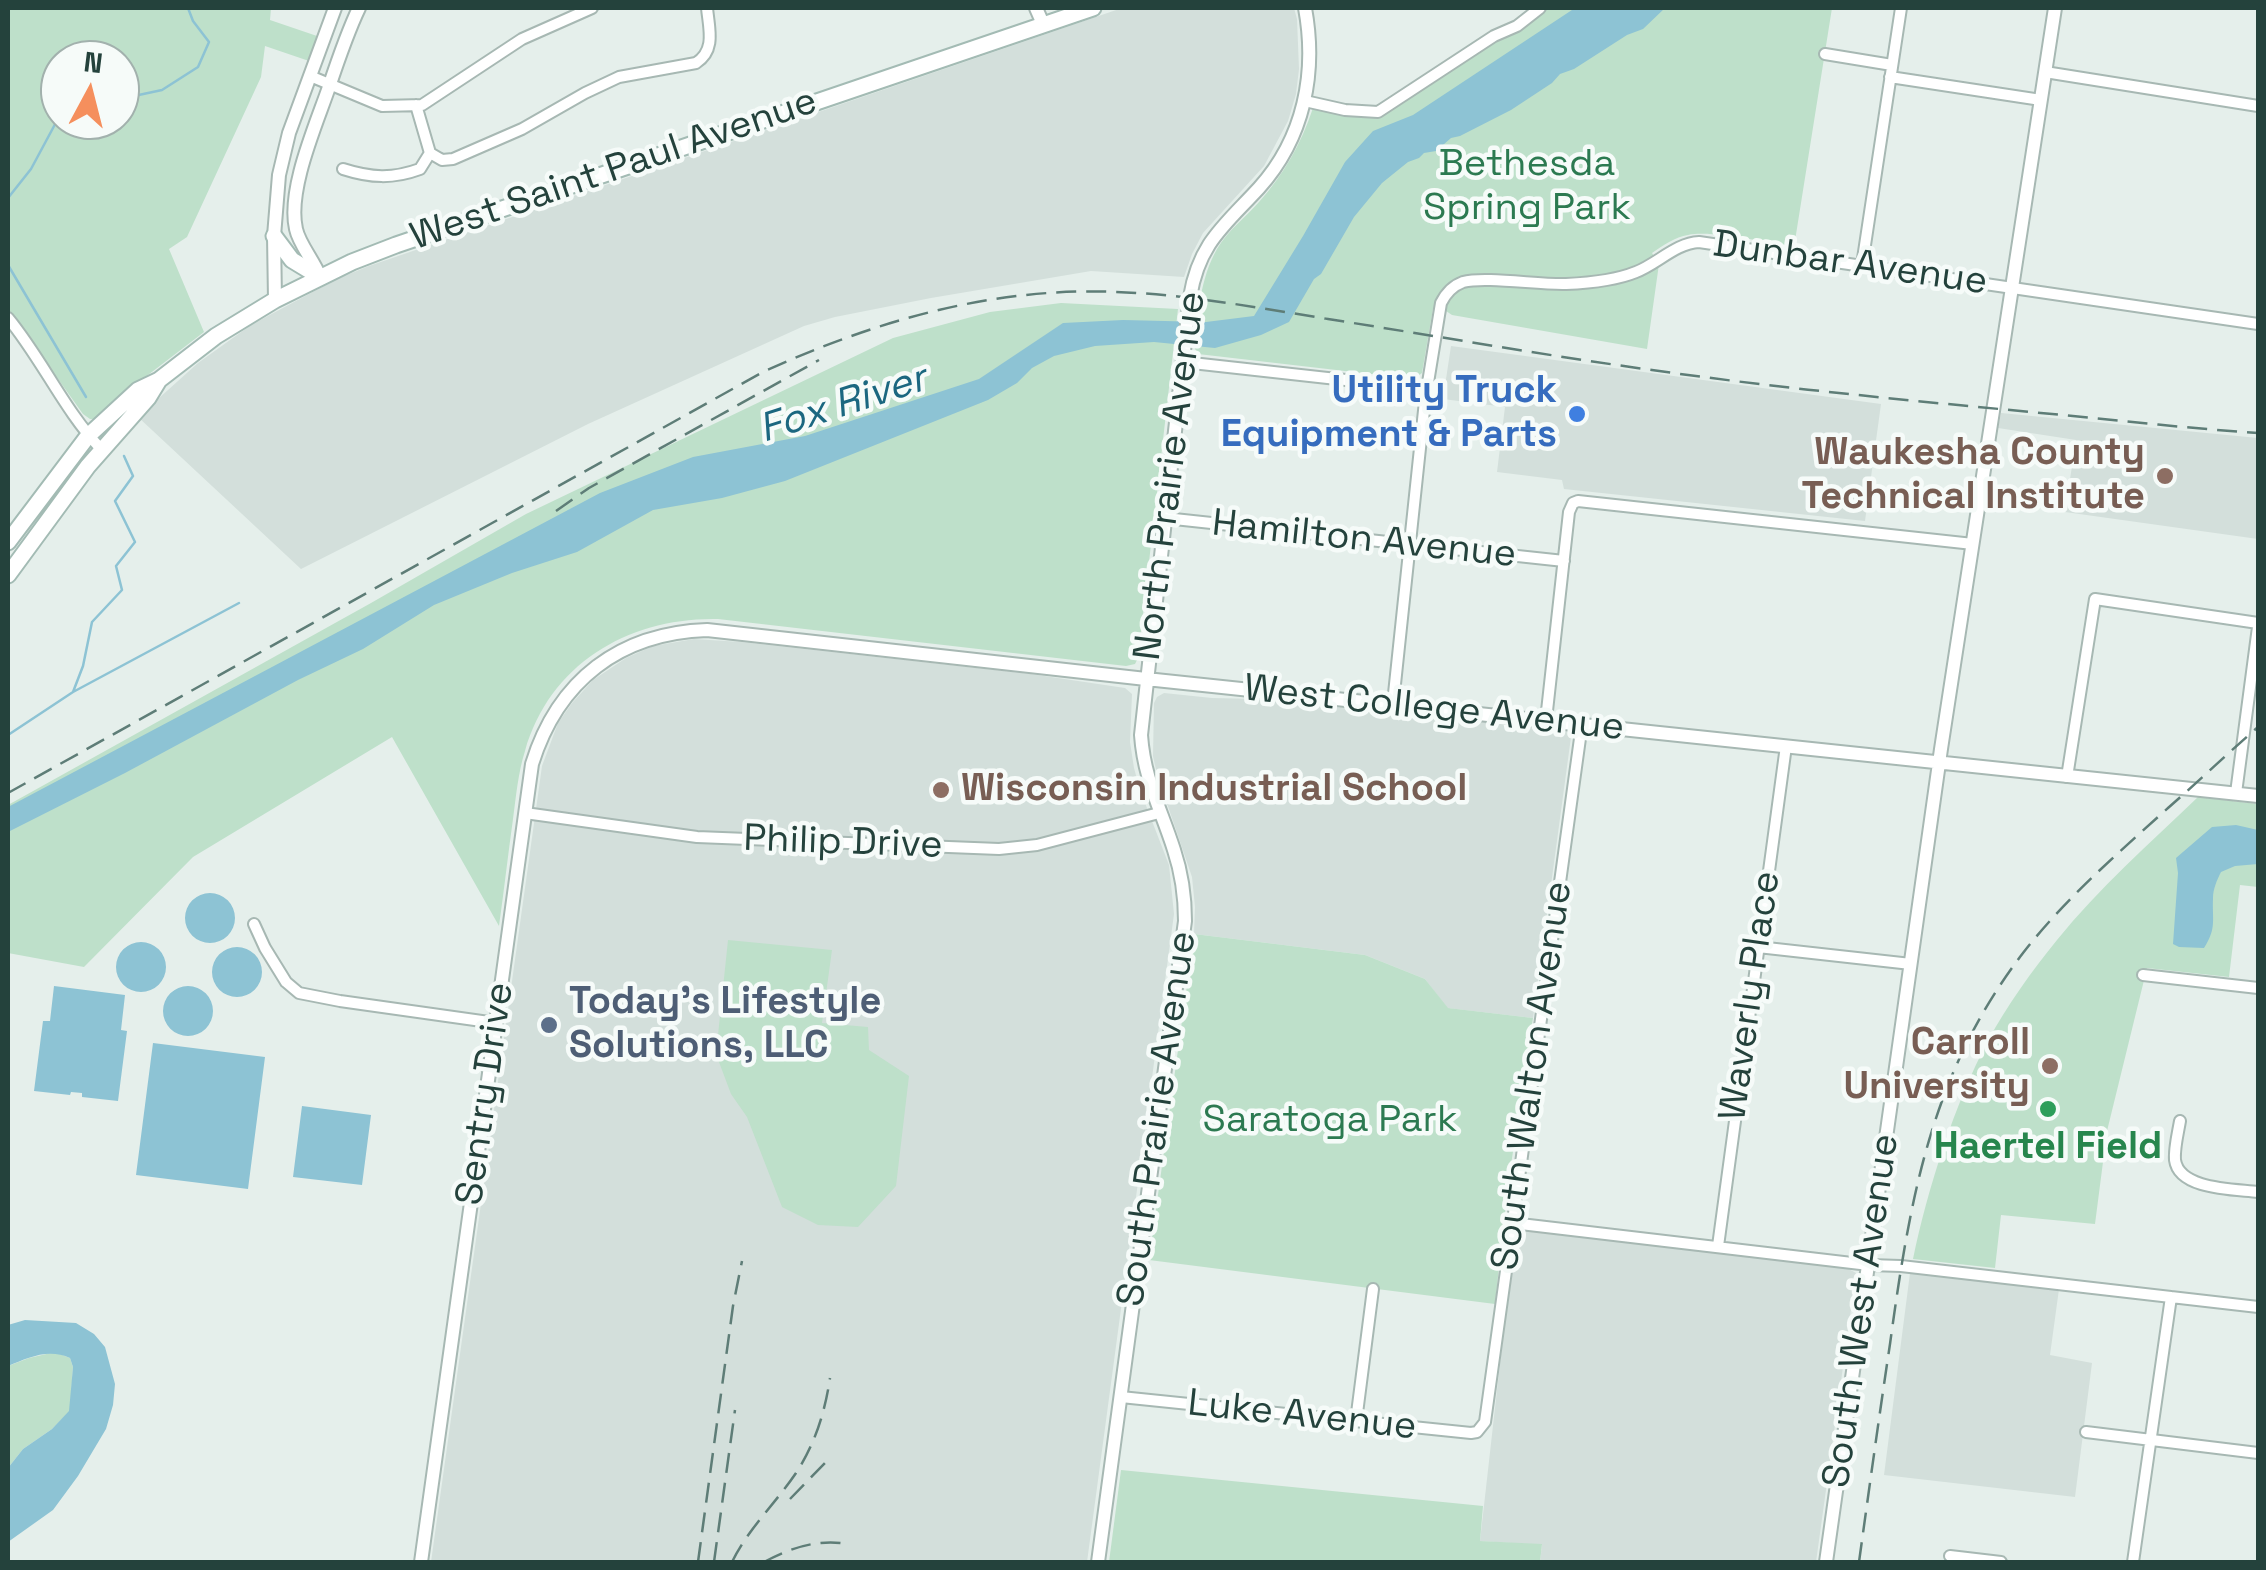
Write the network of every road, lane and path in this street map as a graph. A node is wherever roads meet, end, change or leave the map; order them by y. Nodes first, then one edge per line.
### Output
1 (335, 8) edge
2 (359, 8) edge
3 (592, 8) edge
4 (707, 8) edge
5 (1036, 8) edge
6 (1093, 8) edge
7 (1306, 8) edge
8 (1540, 8) edge
9 (1902, 8) edge
10 (2055, 8) edge
11 (1043, 24) junction
12 (1825, 54) dead end
13 (1892, 71) junction
14 (2045, 72) junction
15 (310, 76) junction
16 (330, 85) junction
17 (2041, 100) junction
18 (1305, 101) junction
19 (416, 105) junction
20 (2258, 106) edge
21 (430, 153) junction
22 (343, 169) dead end
23 (276, 205) junction
24 (296, 206) junction
25 (274, 236) junction
26 (1862, 265) junction
27 (320, 277) junction
28 (2011, 287) junction
29 (275, 300) junction
30 (8, 318) edge
31 (2258, 324) edge
32 (1184, 355) junction
33 (159, 380) junction
34 (1427, 389) junction
35 (88, 436) junction
36 (101, 449) junction
37 (1165, 518) junction
38 (8, 542) edge
39 (1973, 544) junction
40 (1410, 545) junction
41 (1564, 561) junction
42 (8, 575) edge
43 (2258, 625) edge
44 (614, 655) joint
45 (1146, 679) junction
46 (1392, 704) junction
47 (1546, 720) junction
48 (1582, 724) junction
49 (1786, 746) junction
50 (1939, 763) junction
51 (2067, 777) junction
52 (2236, 793) junction
53 (2258, 796) edge
54 (524, 813) junction
55 (1159, 813) junction
56 (254, 924) dead end
57 (1758, 947) junction
58 (1911, 964) junction
59 (2143, 976) dead end
60 (2258, 988) edge
61 (496, 1022) junction
62 (2180, 1121) dead end
63 (2258, 1192) edge
64 (1512, 1223) junction
65 (1718, 1246) junction
66 (1868, 1265) junction
67 (1373, 1289) dead end
68 (2171, 1297) junction
69 (2258, 1306) edge
70 (1121, 1397) junction
71 (1356, 1422) junction
72 (1482, 1428) joint
73 (2086, 1432) dead end
74 (2150, 1440) junction
75 (2258, 1453) edge
76 (1950, 1556) dead end
77 (422, 1562) edge
78 (1098, 1562) edge
79 (1826, 1562) edge
80 (2001, 1562) edge
81 (2132, 1562) edge

1 - 15 street
2 - 16 street
3 - 19 street
4 - 21 street
5 - 11 street
6 - 11 main road, West Saint Paul Avenue
7 - 18 street, North Prairie Avenue
8 - 18 street
9 - 13 street
10 - 14 street, South West Avenue
11 - 27 main road, West Saint Paul Avenue
12 - 13 street
13 - 17 street
13 - 26 street
14 - 17 street, South West Avenue
14 - 20 street
15 - 16 street
15 - 23 street
16 - 19 street
16 - 24 street
17 - 28 street, South West Avenue
18 - 32 street, North Prairie Avenue
19 - 21 street
21 - 22 street
23 - 24 street
23 - 25 street
24 - 27 street
25 - 27 main road
25 - 29 street
26 - 28 street, Dunbar Avenue
26 - 34 street, Dunbar Avenue
27 - 29 main road, West Saint Paul Avenue
28 - 31 street, Dunbar Avenue
28 - 39 street, South West Avenue
29 - 33 main road, West Saint Paul Avenue
30 - 35 street
32 - 34 street
32 - 37 street, North Prairie Avenue
33 - 35 main road, West Saint Paul Avenue
33 - 36 main road, West Saint Paul Avenue
34 - 40 street, Dunbar Avenue
35 - 36 street
35 - 38 main road, West Saint Paul Avenue
36 - 42 main road, West Saint Paul Avenue
37 - 40 street, Hamilton Avenue
37 - 45 street, North Prairie Avenue
39 - 41 street
39 - 50 street, South West Avenue
40 - 41 street, Hamilton Avenue
40 - 46 street, Dunbar Avenue
41 - 47 street
43 - 51 street
43 - 52 street
44 - 45 street, West College Avenue
44 - 54 street, Sentry Drive
45 - 46 street, West College Avenue
45 - 55 street, South Prairie Avenue
46 - 47 street, West College Avenue
47 - 48 street, West College Avenue
48 - 49 street, West College Avenue
48 - 64 street, South Walton Avenue
49 - 50 street, West College Avenue
49 - 57 street, Waverly Place
50 - 51 street, West College Avenue
50 - 58 street, South West Avenue
51 - 52 street, West College Avenue
52 - 53 street, West College Avenue
54 - 55 street, Philip Drive
54 - 61 street, Sentry Drive
55 - 70 street, South Prairie Avenue
56 - 61 street
57 - 58 street
57 - 65 street, Waverly Place
58 - 66 street, South West Avenue
59 - 60 street
61 - 77 street, Sentry Drive
62 - 63 street
64 - 65 street
64 - 72 street, South Walton Avenue
65 - 66 street
66 - 68 street
66 - 79 street, South West Avenue
67 - 71 street
68 - 69 street
68 - 74 street
70 - 71 street, Luke Avenue
70 - 78 street, South Prairie Avenue
71 - 72 street, Luke Avenue
73 - 74 street
74 - 75 street
74 - 81 street
76 - 80 street

